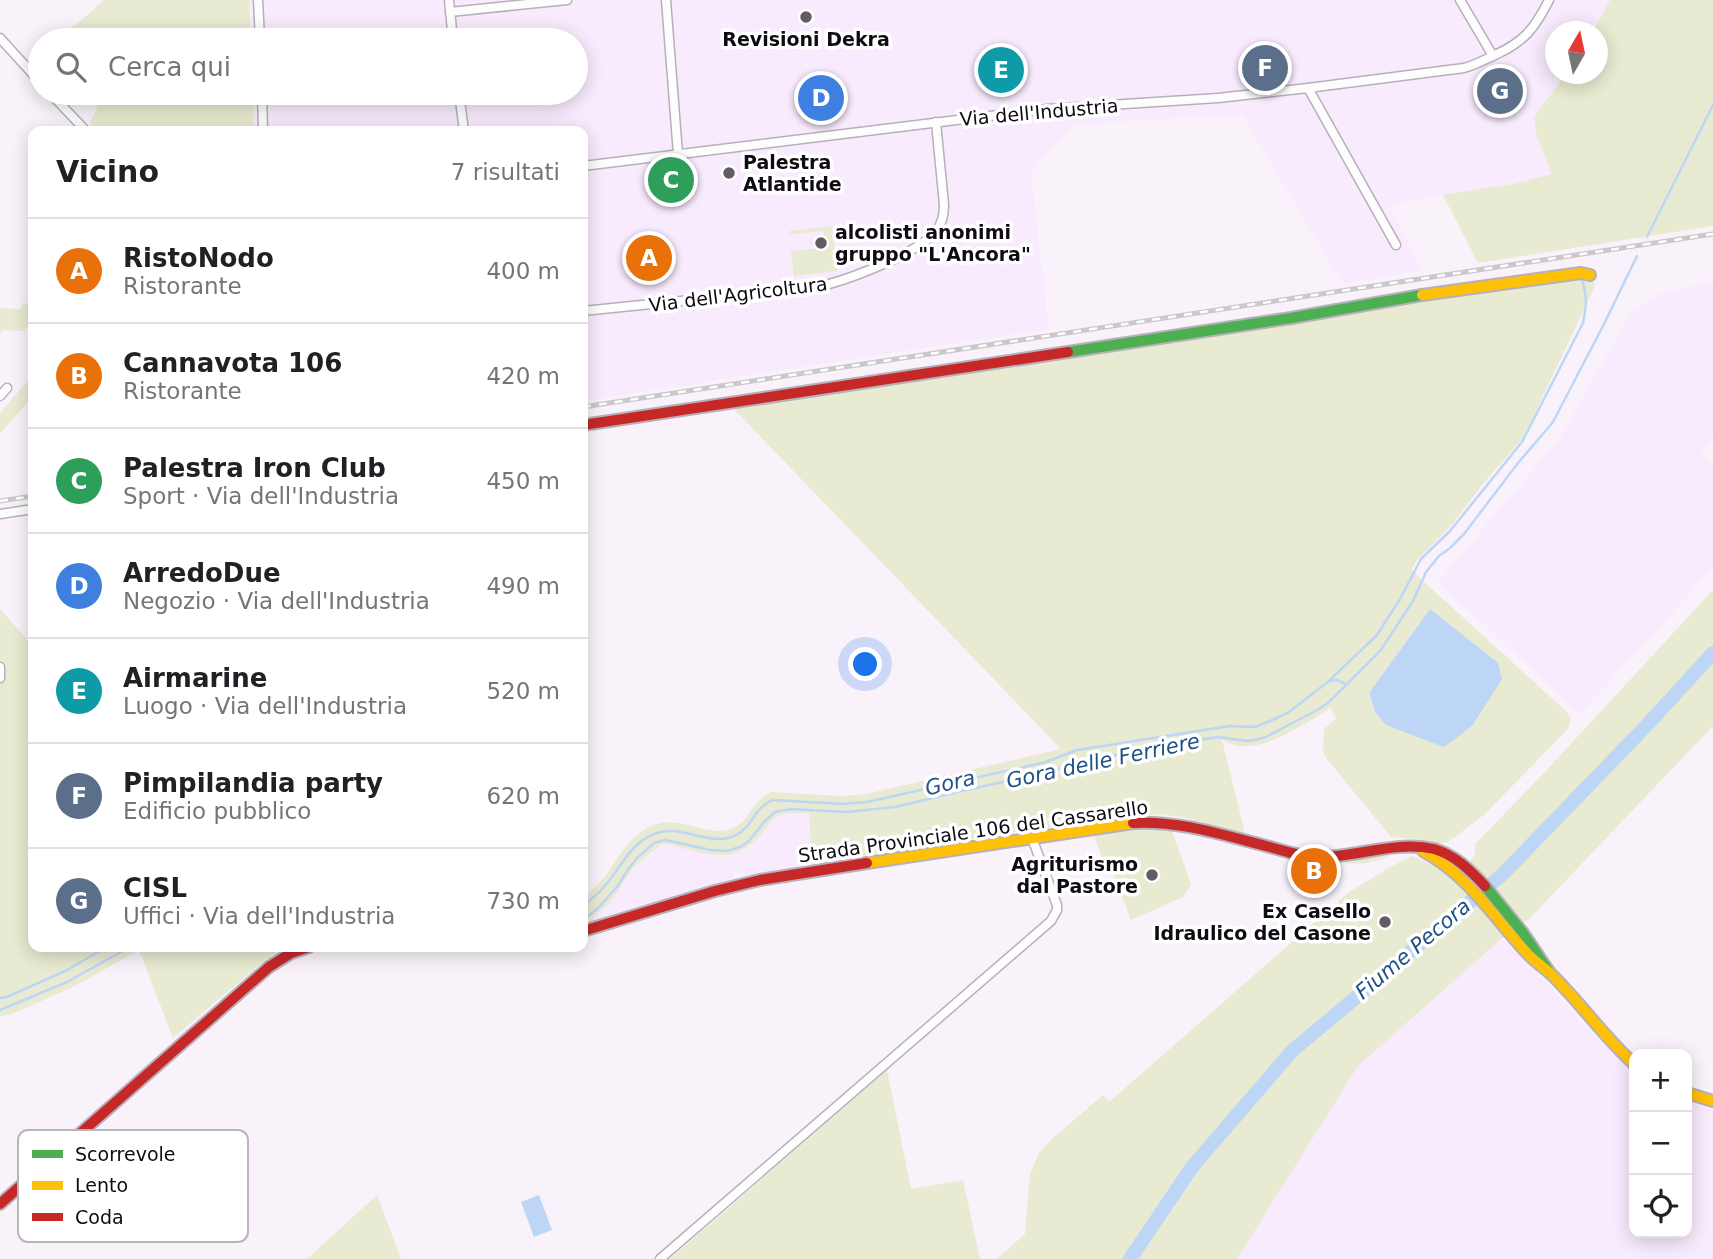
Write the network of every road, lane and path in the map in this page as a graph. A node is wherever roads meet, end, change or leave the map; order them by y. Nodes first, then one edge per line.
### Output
1 (258, 0) edge
2 (449, 0) edge
3 (567, 0) edge
4 (666, 0) edge
5 (1460, 0) edge
6 (1549, 0) edge
7 (450, 12) junction
8 (259, 28) edge
9 (452, 28) edge
10 (0, 38) edge
11 (1493, 56) junction
12 (28, 69) edge
13 (1308, 88) junction
14 (61, 105) edge
15 (262, 105) edge
16 (461, 105) edge
17 (936, 122) junction
18 (81, 126) edge
19 (263, 126) edge
20 (463, 126) edge
21 (678, 154) junction
22 (588, 165) edge
23 (1396, 244) dead end
24 (1590, 275) dead end
25 (588, 310) edge
26 (7, 388) dead end
27 (0, 396) edge
28 (588, 424) edge
29 (28, 510) edge
30 (0, 514) edge
31 (0, 667) edge
32 (0, 678) edge
33 (1032, 838) junction
34 (1464, 872) junction
35 (588, 929) edge
36 (294, 952) edge
37 (1550, 973) junction
38 (1629, 1059) edge
39 (1692, 1095) edge
40 (1713, 1101) edge
41 (84, 1130) edge
42 (18, 1188) edge
43 (0, 1204) edge
44 (660, 1259) edge

1 - 8 street
2 - 7 street
3 - 7 street
4 - 21 street
5 - 11 street
6 - 11 street, Via dell'Industria
7 - 9 street
10 - 12 street
11 - 13 street, Via dell'Industria
13 - 17 street, Via dell'Industria
13 - 23 street
14 - 18 street
15 - 19 street
16 - 20 street
17 - 21 street, Via dell'Industria
17 - 25 street, Via dell'Agricoltura
21 - 22 street, Via dell'Industria
24 - 28 street
26 - 27 street
29 - 30 street
31 - 32 street
33 - 34 street, Strada Provinciale 106 del Cassarello
33 - 35 street, Strada Provinciale 106 del Cassarello
33 - 44 street
34 - 37 street, Strada Provinciale 106 del Cassarello
34 - 37 street, Strada Provinciale 106 del Cassarello
36 - 41 street
37 - 38 street, Strada Provinciale 106 del Cassarello
39 - 40 street
42 - 43 street

